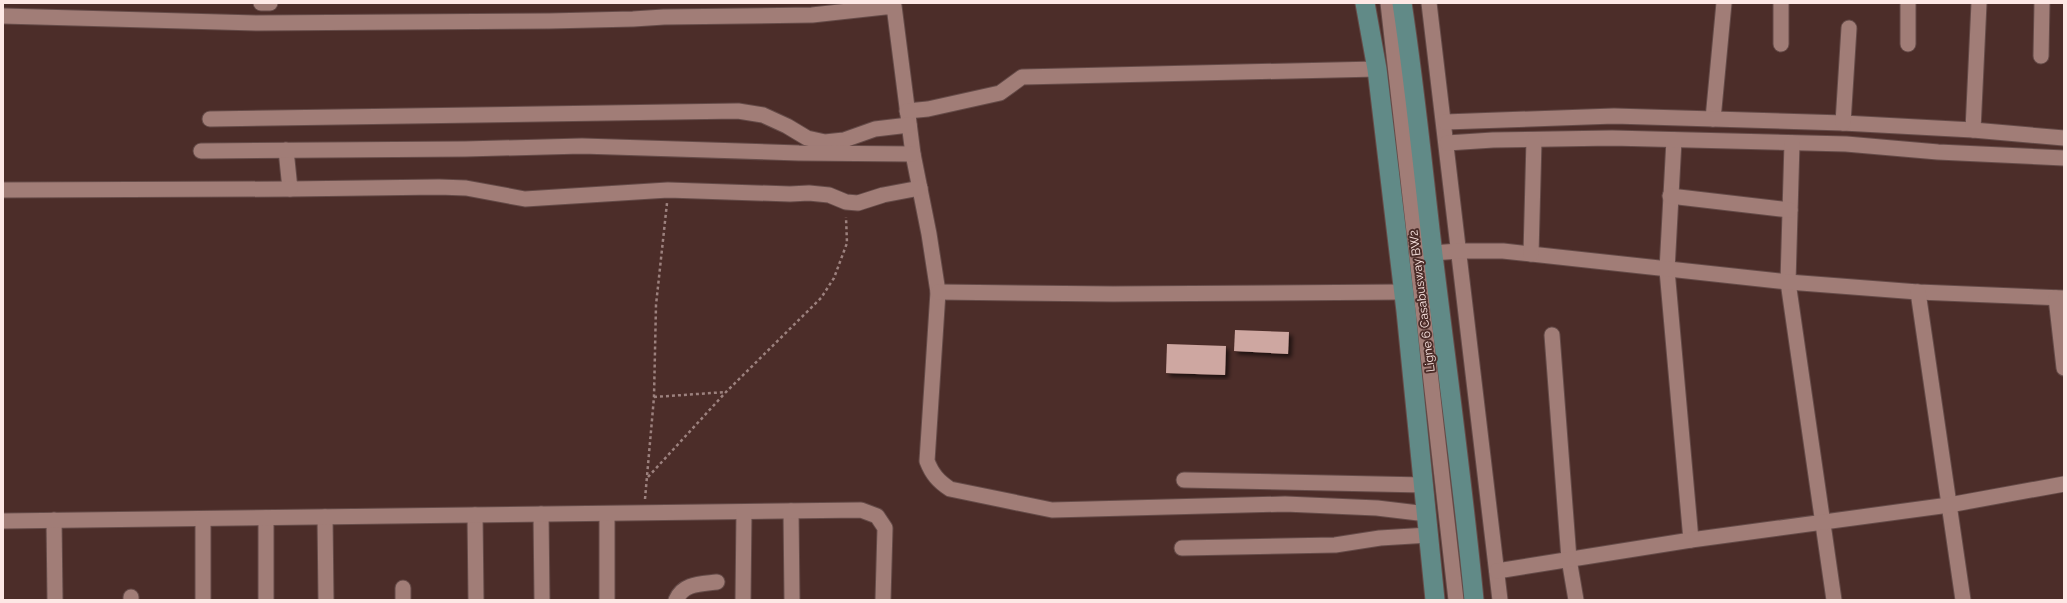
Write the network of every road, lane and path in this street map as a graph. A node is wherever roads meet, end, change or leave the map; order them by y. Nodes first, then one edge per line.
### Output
1 (261, 3) edge
2 (270, 3) edge
3 (1365, 3) edge
4 (1382, 3) edge
5 (1388, 3) edge
6 (1402, 3) edge
7 (1429, 3) edge
8 (1724, 3) edge
9 (1781, 3) edge
10 (1908, 3) edge
11 (1979, 3) edge
12 (2042, 3) edge
13 (3, 16) edge
14 (1849, 28) dead end
15 (1782, 44) dead end
16 (1908, 44) dead end
17 (2041, 56) dead end
18 (1377, 69) junction
19 (908, 118) junction
20 (210, 119) dead end
21 (1713, 119) junction
22 (1445, 122) junction
23 (1843, 123) junction
24 (1973, 130) junction
25 (2064, 138) edge
26 (1534, 140) junction
27 (1674, 140) junction
28 (1447, 142) junction
29 (1792, 143) junction
30 (286, 150) junction
31 (201, 151) dead end
32 (913, 154) junction
33 (2064, 158) edge
34 (920, 188) junction
35 (290, 189) junction
36 (3, 190) edge
37 (668, 190) junction
38 (1670, 196) junction
39 (846, 202) junction
40 (1790, 210) junction
41 (1459, 251) junction
42 (1433, 253) junction
43 (1531, 254) junction
44 (1667, 270) junction
45 (1788, 282) junction
46 (938, 292) junction
47 (1403, 292) junction
48 (1918, 292) junction
49 (2060, 298) edge
50 (1552, 335) dead end
51 (2064, 368) edge
52 (726, 392) junction
53 (654, 397) junction
54 (648, 477) junction
55 (1184, 480) dead end
56 (2064, 484) edge
57 (1424, 485) junction
58 (1949, 505) junction
59 (791, 511) junction
60 (744, 512) junction
61 (643, 513) junction
62 (541, 514) junction
63 (607, 514) junction
64 (1427, 514) junction
65 (475, 515) junction
66 (325, 517) junction
67 (266, 518) junction
68 (203, 519) junction
69 (54, 520) junction
70 (3, 521) edge
71 (1822, 523) junction
72 (1429, 535) junction
73 (1691, 540) junction
74 (1182, 548) dead end
75 (1569, 559) junction
76 (1497, 571) junction
77 (717, 582) dead end
78 (55, 600) edge
79 (203, 600) edge
80 (266, 600) edge
81 (326, 600) edge
82 (476, 600) edge
83 (542, 600) edge
84 (607, 600) edge
85 (676, 600) edge
86 (744, 600) edge
87 (792, 600) edge
88 (883, 600) edge
89 (1435, 600) edge
90 (1450, 600) edge
91 (1456, 600) edge
92 (1474, 600) edge
93 (1500, 600) edge
94 (1576, 600) edge
95 (1834, 600) edge
96 (1963, 600) edge

1 - 2 street
3 - 18 main road
4 - 90 street, Ligne 6 Casabusway BW2
5 - 91 street, Ligne 6 Casabusway BW2
6 - 42 main road
7 - 22 street
8 - 21 street
9 - 15 street
10 - 16 street
11 - 24 street
12 - 17 street
13 - 19 street
14 - 23 street
18 - 19 street
18 - 47 main road
19 - 20 street
19 - 32 street
21 - 22 street
21 - 23 street
22 - 28 street
23 - 24 street
24 - 25 street
26 - 27 street
26 - 28 street
26 - 43 street
27 - 29 street
27 - 38 street
28 - 41 street
29 - 33 street
29 - 40 street
30 - 31 street
30 - 32 street
30 - 35 street
32 - 34 street
34 - 39 street
34 - 46 street
35 - 36 street
35 - 37 street
37 - 39 street
37 - 53 path
38 - 40 street
38 - 44 street
39 - 52 path
40 - 45 street
41 - 42 street
41 - 43 street
41 - 76 street
42 - 92 main road
43 - 44 street
44 - 45 street
44 - 73 street
45 - 48 street
45 - 71 street
46 - 47 street
46 - 64 street
47 - 57 main road
48 - 49 street
48 - 58 street
49 - 51 street
50 - 75 street
52 - 53 path
52 - 54 path
53 - 54 path
54 - 61 path
55 - 57 street
56 - 58 street
57 - 64 main road
58 - 71 street
58 - 96 street
59 - 60 street
59 - 87 street
59 - 88 street
60 - 61 street
60 - 86 street
61 - 63 street
62 - 63 street
62 - 65 street
62 - 83 street
63 - 84 street
64 - 72 main road
65 - 66 street
65 - 82 street
66 - 67 street
66 - 81 street
67 - 68 street
67 - 80 street
68 - 69 street
68 - 79 street
69 - 70 street
69 - 78 street
71 - 73 street
71 - 95 street
72 - 74 street
72 - 89 main road
73 - 75 street
75 - 76 street
75 - 94 street
76 - 93 street
77 - 85 street

